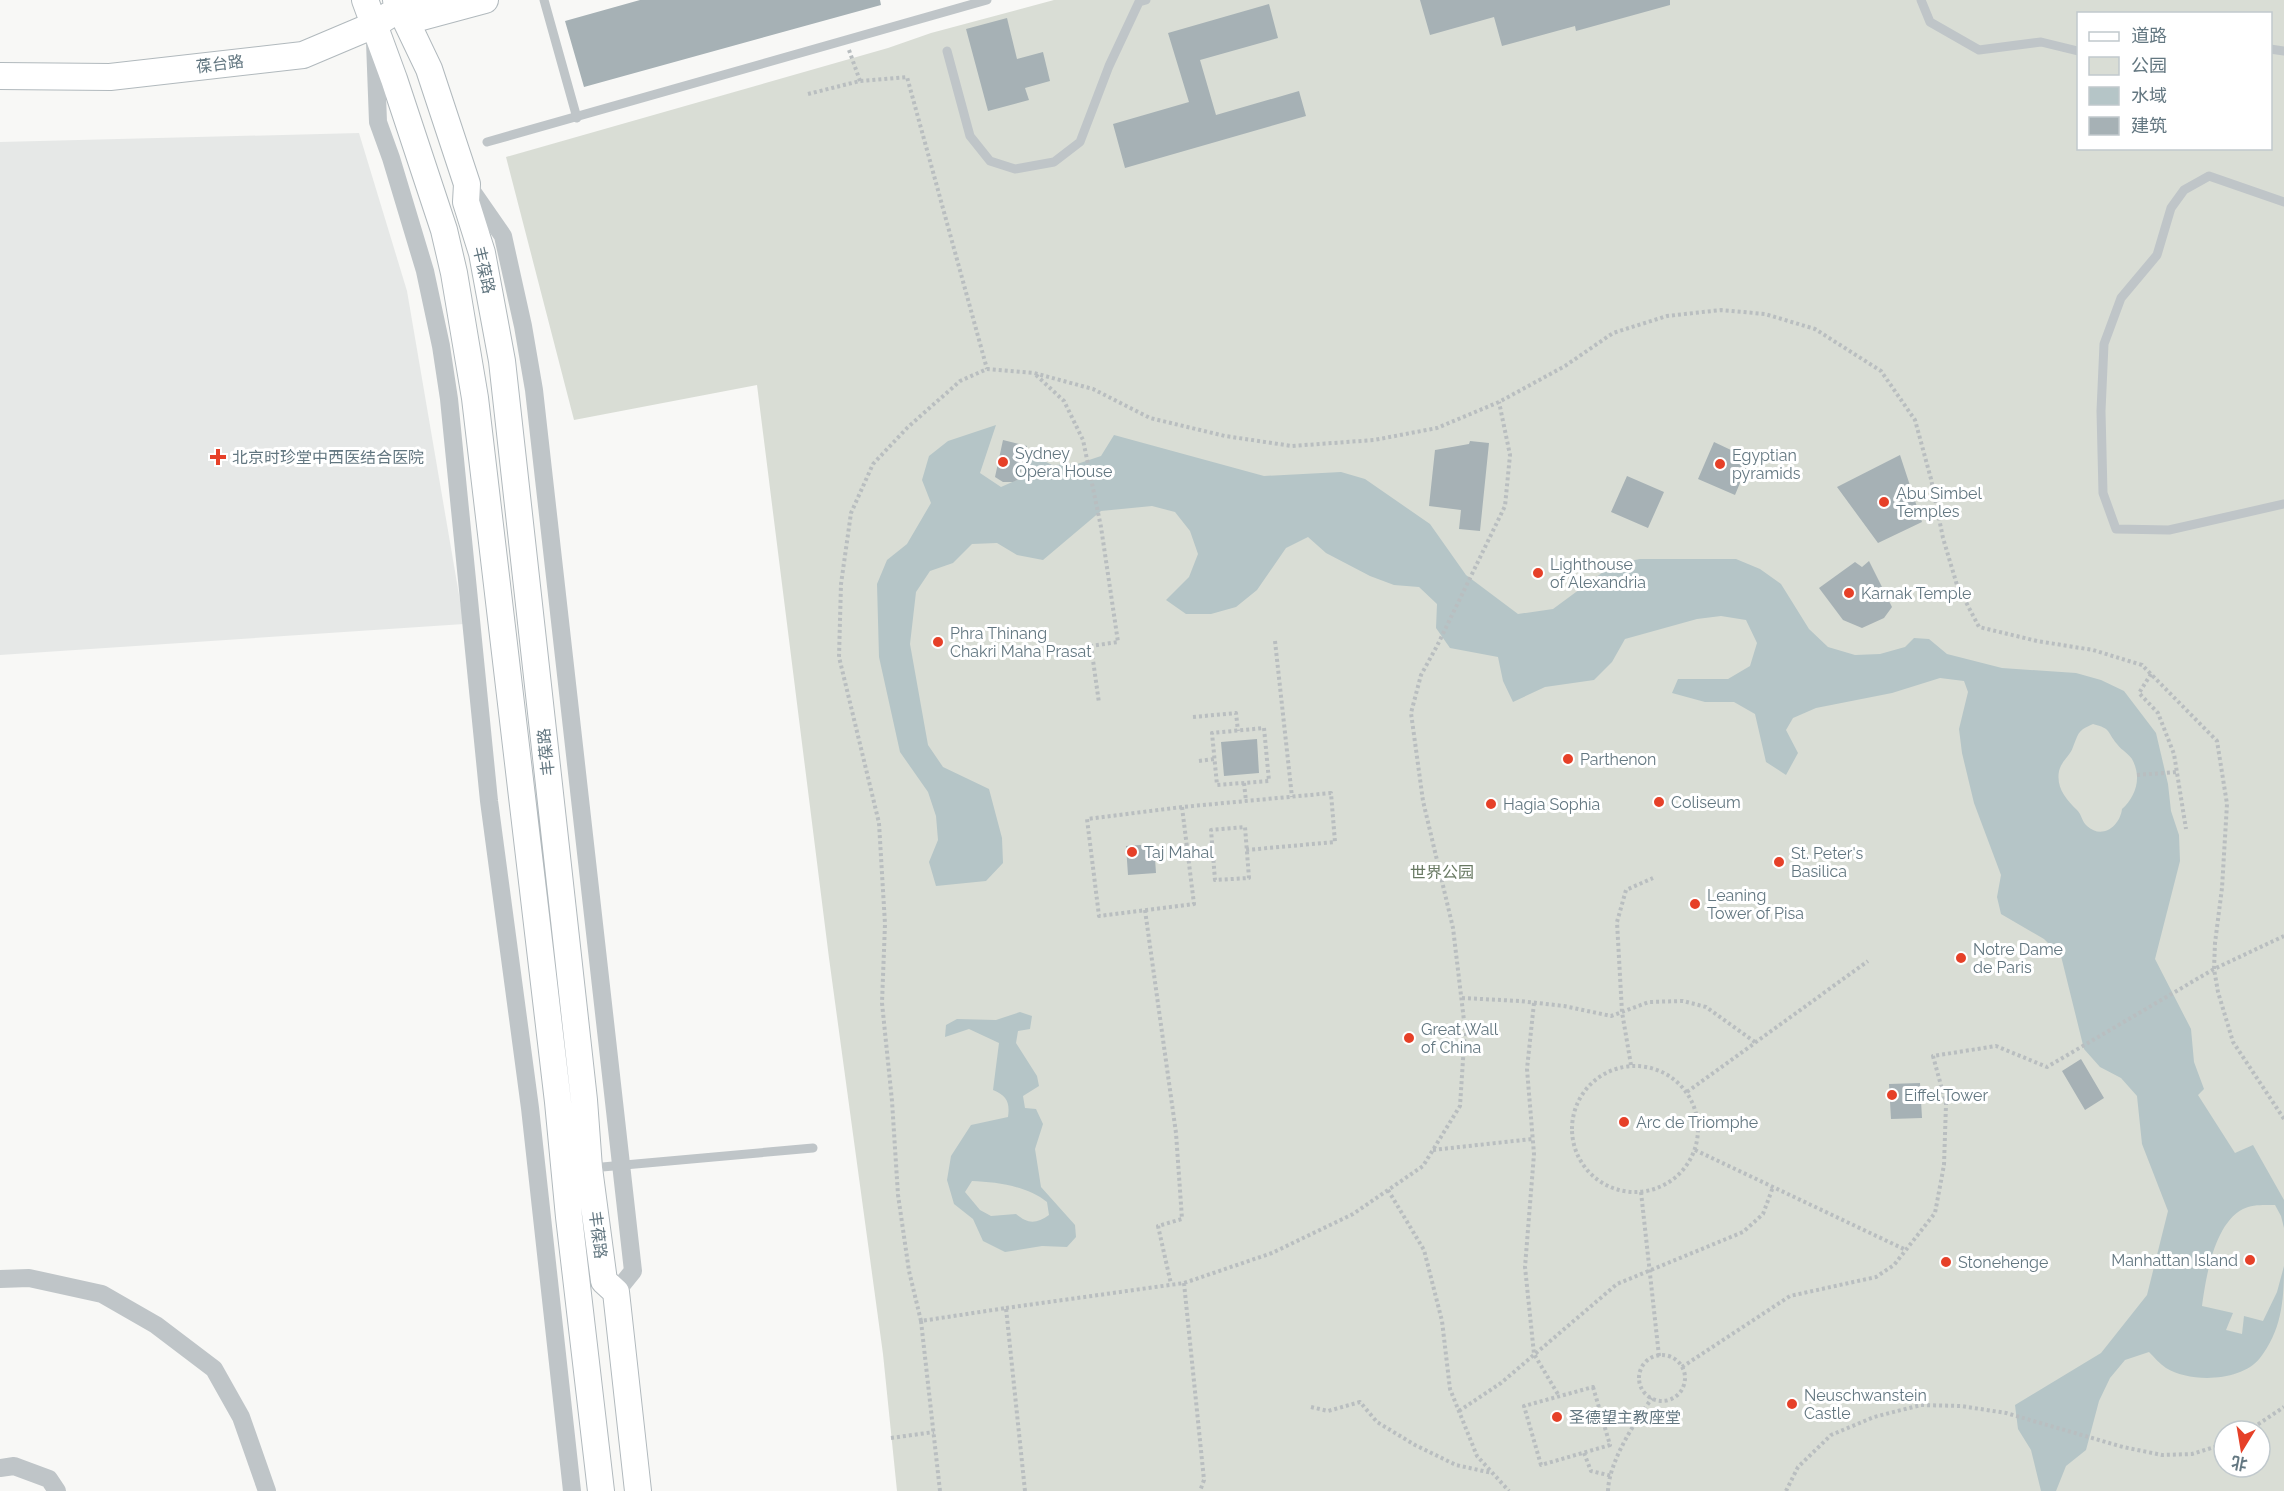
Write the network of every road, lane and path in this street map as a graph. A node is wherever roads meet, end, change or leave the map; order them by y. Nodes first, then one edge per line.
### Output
1 (365, 0) edge
2 (427, 0) edge
3 (485, 0) edge
4 (544, 0) edge
5 (987, 0) edge
6 (1146, 0) edge
7 (1921, 0) edge
8 (401, 10) edge
9 (374, 26) junction
10 (846, 40) junction
11 (947, 51) dead end
12 (2077, 51) edge
13 (0, 75) edge
14 (860, 81) junction
15 (808, 94) dead end
16 (577, 118) junction
17 (487, 142) dead end
18 (467, 184) junction
19 (2284, 202) edge
20 (987, 369) junction
21 (1034, 373) junction
22 (1499, 402) junction
23 (2284, 504) edge
24 (1275, 641) dead end
25 (2151, 674) junction
26 (1099, 703) dead end
27 (1193, 717) dead end
28 (1238, 731) junction
29 (1214, 759) junction
30 (1198, 761) dead end
31 (2177, 772) junction
32 (2137, 774) dead end
33 (1244, 783) junction
34 (1292, 797) junction
35 (1246, 801) junction
36 (1182, 807) junction
37 (2186, 829) dead end
38 (1246, 850) junction
39 (1213, 855) junction
40 (1188, 858) junction
41 (1653, 878) dead end
42 (1146, 910) junction
43 (2284, 936) edge
44 (1868, 961) dead end
45 (2214, 969) junction
46 (1462, 998) junction
47 (1534, 1003) junction
48 (1622, 1012) junction
49 (1755, 1042) junction
50 (1631, 1065) junction
51 (1687, 1092) junction
52 (2284, 1119) edge
53 (1532, 1139) junction
54 (813, 1148) dead end
55 (1433, 1150) junction
56 (1695, 1150) junction
57 (621, 1165) junction
58 (564, 1170) junction
59 (1773, 1188) junction
60 (1388, 1190) junction
61 (1641, 1192) junction
62 (1906, 1250) junction
63 (1649, 1271) junction
64 (0, 1279) edge
65 (1184, 1283) junction
66 (1171, 1284) junction
67 (616, 1292) junction
68 (1006, 1308) junction
69 (921, 1321) junction
70 (1534, 1354) junction
71 (1659, 1356) junction
72 (1682, 1367) junction
73 (1559, 1396) junction
74 (1652, 1398) junction
75 (1311, 1407) dead end
76 (2284, 1407) edge
77 (1459, 1411) junction
78 (2266, 1419) edge
79 (934, 1432) junction
80 (891, 1438) dead end
81 (2212, 1448) edge
82 (1584, 1453) junction
83 (0, 1468) edge
84 (1493, 1473) junction
85 (1612, 1476) junction
86 (57, 1491) edge
87 (267, 1491) edge
88 (572, 1491) edge
89 (601, 1491) edge
90 (638, 1491) edge
91 (940, 1491) edge
92 (1025, 1491) edge
93 (1200, 1491) edge
94 (1509, 1491) edge
95 (1608, 1491) edge
96 (1786, 1491) edge

1 - 9 main road, 丰葆路
2 - 8 main road, 葆台路
3 - 8 main road, 葆台路
4 - 16 lane
5 - 10 lane
6 - 11 lane
7 - 12 lane
8 - 9 main road, 葆台路
8 - 18 main road, 丰葆路
9 - 13 main road, 葆台路
9 - 58 main road, 丰葆路
10 - 14 path
10 - 16 lane
14 - 15 path
14 - 20 path
16 - 17 lane
18 - 57 street
18 - 58 main road, 丰葆路
19 - 23 lane
20 - 21 path
20 - 69 path
21 - 22 path
21 - 26 path
22 - 25 path
22 - 46 path
24 - 34 path
25 - 31 path
25 - 45 path
27 - 28 path
28 - 29 path
28 - 33 path
29 - 30 path
29 - 33 path
31 - 32 path
31 - 37 path
33 - 35 path
34 - 35 path
34 - 38 path
35 - 36 path
36 - 40 path
36 - 42 path
38 - 39 path
38 - 39 path
39 - 40 path
40 - 42 path
41 - 48 path
42 - 66 path
43 - 45 path
44 - 49 path
45 - 52 path
45 - 62 path
46 - 47 path
46 - 55 path
47 - 48 path
47 - 53 path
48 - 49 path
48 - 50 path
49 - 51 path
50 - 51 path
50 - 61 path
51 - 56 path
53 - 55 path
53 - 70 path
54 - 57 lane
55 - 60 path
56 - 59 path
56 - 61 path
57 - 58 lane
57 - 67 street
58 - 67 main road, 丰葆路
58 - 88 street
58 - 89 main road, 丰葆路
59 - 62 path
59 - 63 path
60 - 65 path
60 - 77 path
61 - 63 path
62 - 72 path
63 - 70 path
63 - 71 path
64 - 87 street
65 - 66 path
65 - 93 path
66 - 68 path
67 - 90 main road, 丰葆路
68 - 69 path
68 - 92 path
69 - 79 path
70 - 73 path
70 - 77 path
71 - 72 path
71 - 74 path
72 - 74 path
73 - 82 path
73 - 82 path
74 - 85 path
75 - 84 path
76 - 78 path
77 - 84 path
79 - 80 path
79 - 91 path
81 - 96 path
82 - 85 path
83 - 86 street
84 - 94 path
85 - 95 path

